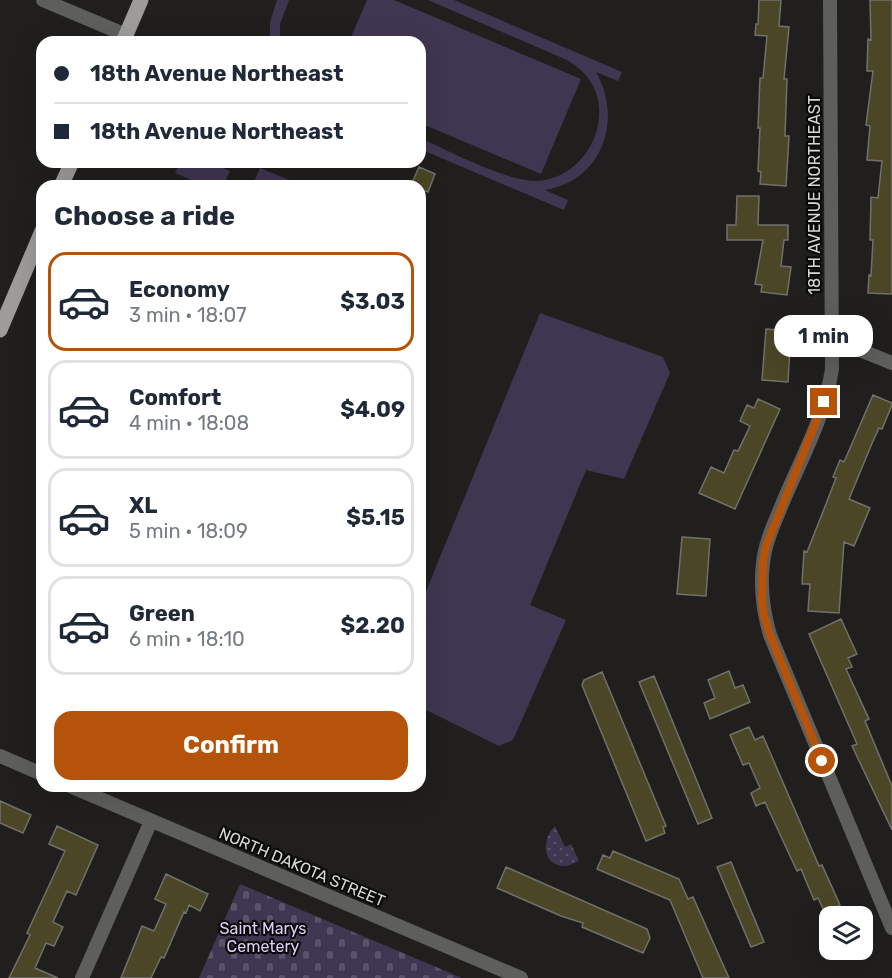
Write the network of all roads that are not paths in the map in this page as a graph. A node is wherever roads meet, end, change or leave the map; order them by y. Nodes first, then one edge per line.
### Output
1 (43, 0) edge
2 (141, 0) edge
3 (830, 0) edge
4 (118, 36) edge
5 (125, 36) edge
6 (36, 245) edge
7 (0, 330) edge
8 (832, 341) junction
9 (892, 363) edge
10 (0, 756) edge
11 (36, 771) edge
12 (84, 792) edge
13 (151, 821) junction
14 (892, 928) edge
15 (82, 978) edge
16 (521, 978) edge

1 - 4 street
2 - 5 main road
3 - 8 street, 18TH AVENUE NORTHEAST
6 - 7 main road
8 - 9 street
8 - 14 street, 18TH AVENUE NORTHEAST
10 - 11 street
12 - 13 street, NORTH DAKOTA STREET
13 - 15 street
13 - 16 street, NORTH DAKOTA STREET

